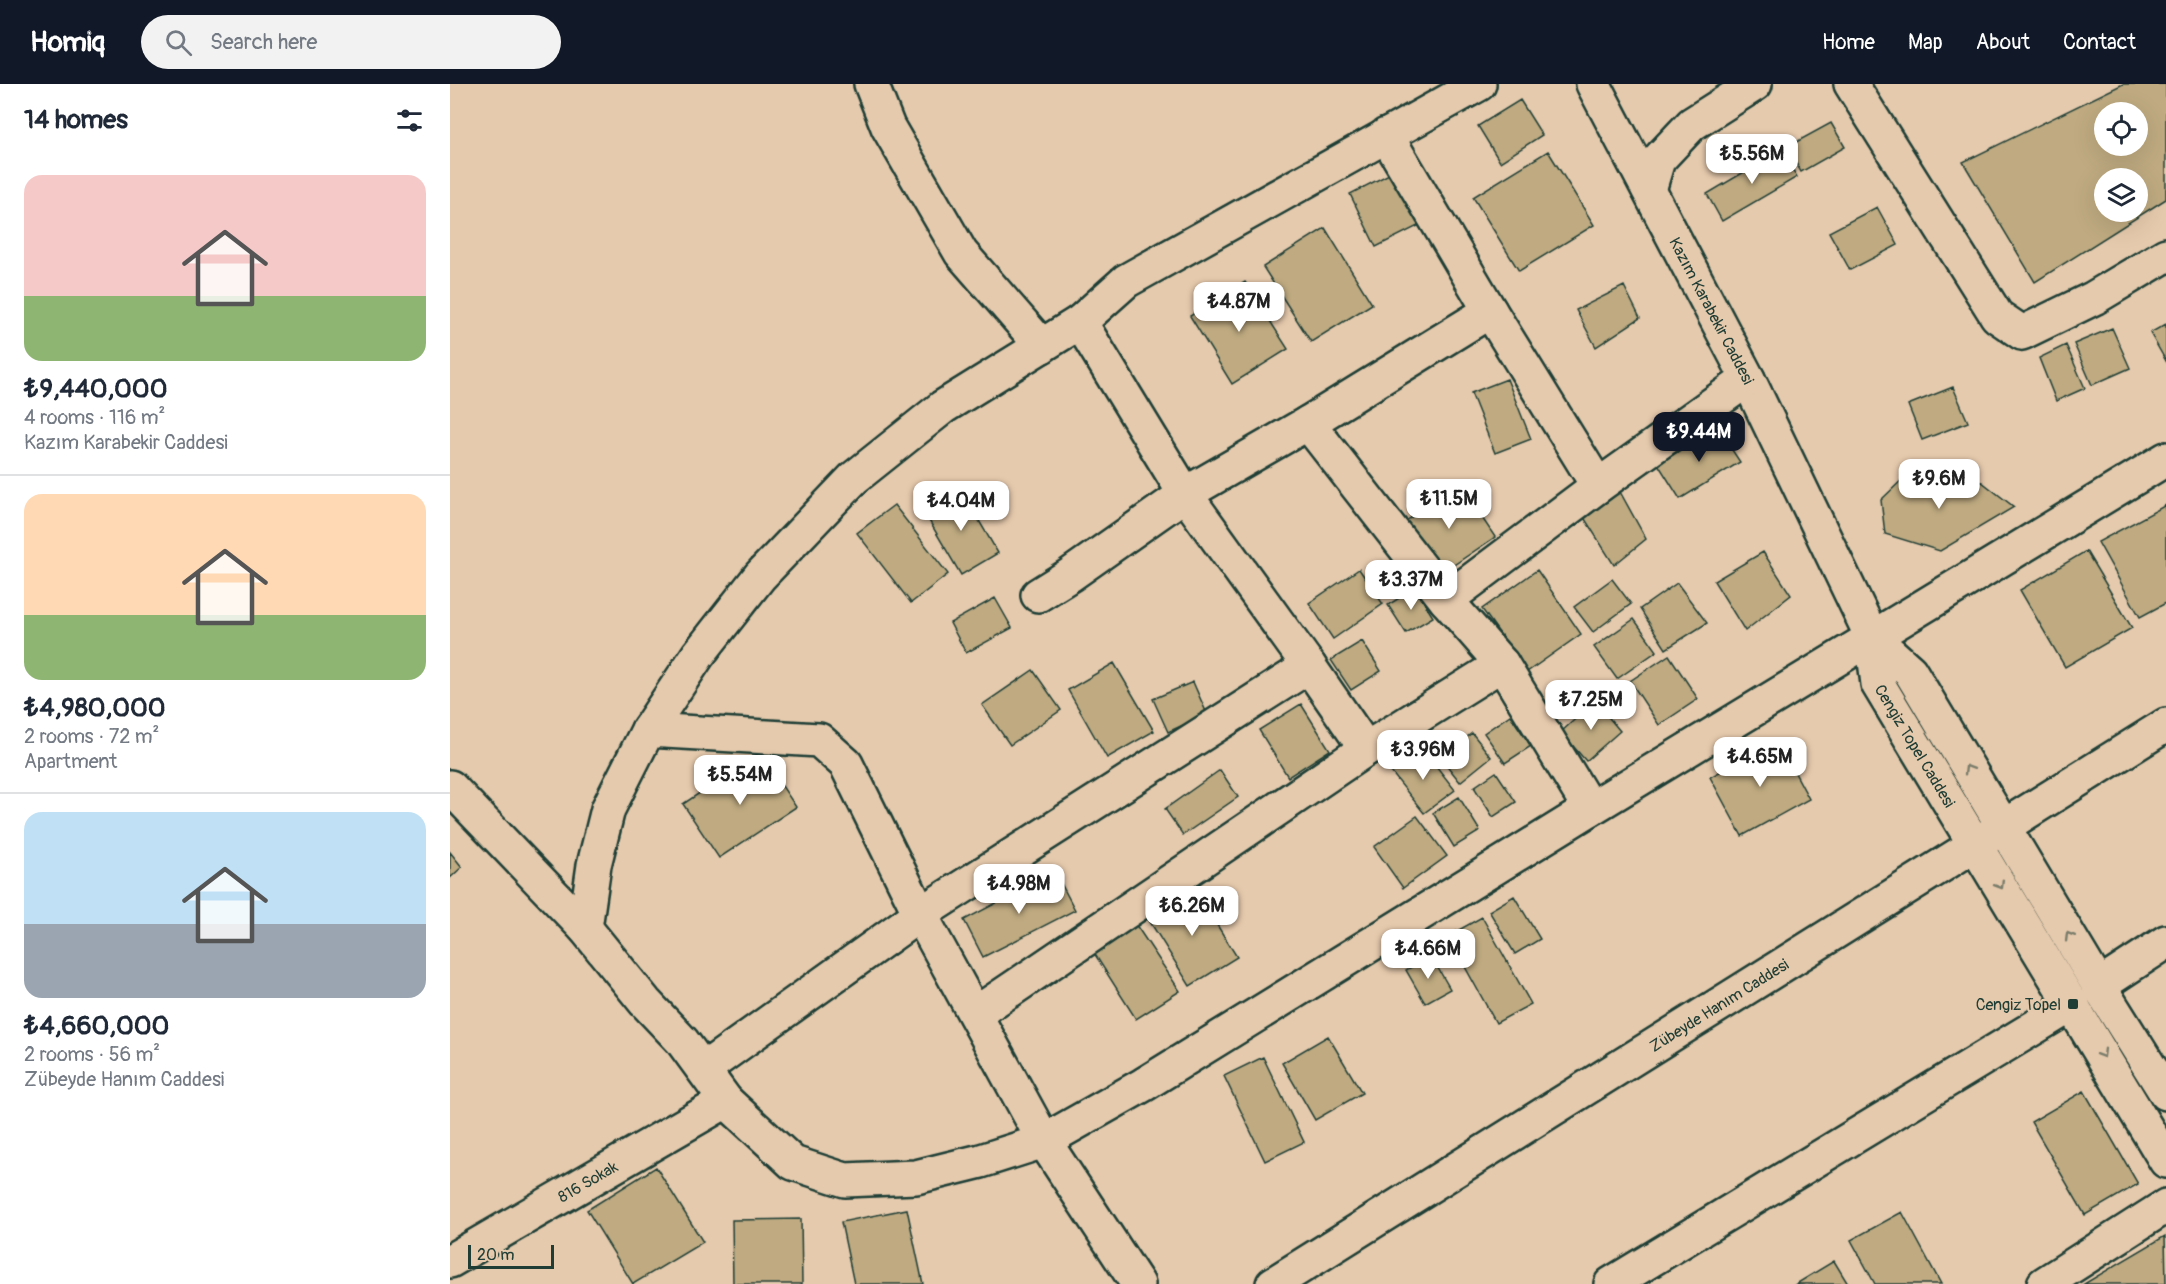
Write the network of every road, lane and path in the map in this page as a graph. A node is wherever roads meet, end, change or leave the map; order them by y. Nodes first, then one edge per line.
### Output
1 (871, 84) edge
2 (1479, 84) edge
3 (1593, 84) edge
4 (1755, 84) edge
5 (1851, 84) edge
6 (1386, 135) junction
7 (1649, 190) junction
8 (2166, 255) edge
9 (1490, 311) junction
10 (1080, 322) junction
11 (1042, 346) junction
12 (1748, 380) junction
13 (1308, 423) junction
14 (2166, 459) edge
15 (1598, 486) junction
16 (1185, 494) junction
17 (1038, 595) dead end
18 (1446, 600) junction
19 (1872, 637) junction
20 (1502, 664) junction
21 (1309, 666) junction
22 (2166, 725) edge
23 (648, 730) junction
24 (1366, 749) junction
25 (450, 787) edge
26 (1590, 809) junction
27 (2003, 827) junction
28 (1975, 844) junction
29 (920, 914) junction
30 (585, 928) junction
31 (2166, 942) edge
32 (2086, 995) junction
33 (975, 1014) junction
34 (704, 1069) junction
35 (2166, 1093) edge
36 (726, 1101) junction
37 (1044, 1141) junction
38 (2166, 1161) edge
39 (2166, 1206) edge
40 (450, 1261) edge
41 (450, 1279) edge
42 (456, 1284) edge
43 (1138, 1284) edge
44 (1273, 1284) edge
45 (1611, 1284) edge
46 (2044, 1284) edge

1 - 11 street
2 - 6 street
3 - 7 street, Kazım Karabekir Caddesi
4 - 7 street
5 - 8 street
6 - 9 street
6 - 10 street
7 - 12 street, Kazım Karabekir Caddesi
9 - 13 street
9 - 15 street
10 - 11 street
10 - 16 street
11 - 23 street
12 - 15 street
12 - 19 street, Kazım Karabekir Caddesi
13 - 16 street
13 - 18 street
14 - 19 street
15 - 18 street
16 - 17 street
16 - 21 street
18 - 20 street
19 - 26 street
27 -> 19 street, Cengiz Topel Caddesi
19 - 28 street, Cengiz Topel Caddesi
20 - 24 street
20 - 26 street
21 - 24 street
21 - 29 street
22 - 27 street, Zübeyde Hanım Caddesi
23 - 29 street
23 - 30 street
24 - 33 street
25 - 30 street
26 - 37 street
27 - 28 street, Zübeyde Hanım Caddesi
32 -> 27 street, Cengiz Topel Caddesi
28 -> 32 street, Cengiz Topel Caddesi
28 - 44 street, Zübeyde Hanım Caddesi
29 - 33 street
29 - 34 street
30 - 34 street
31 - 32 street
32 - 35 street, Cengiz Topel Caddesi
32 -> 38 street, Cengiz Topel Caddesi
32 - 45 street
33 - 37 street
34 - 36 street
36 - 37 street
36 - 40 street, 816 Sokak
37 - 43 street
39 - 46 street
41 - 42 street

